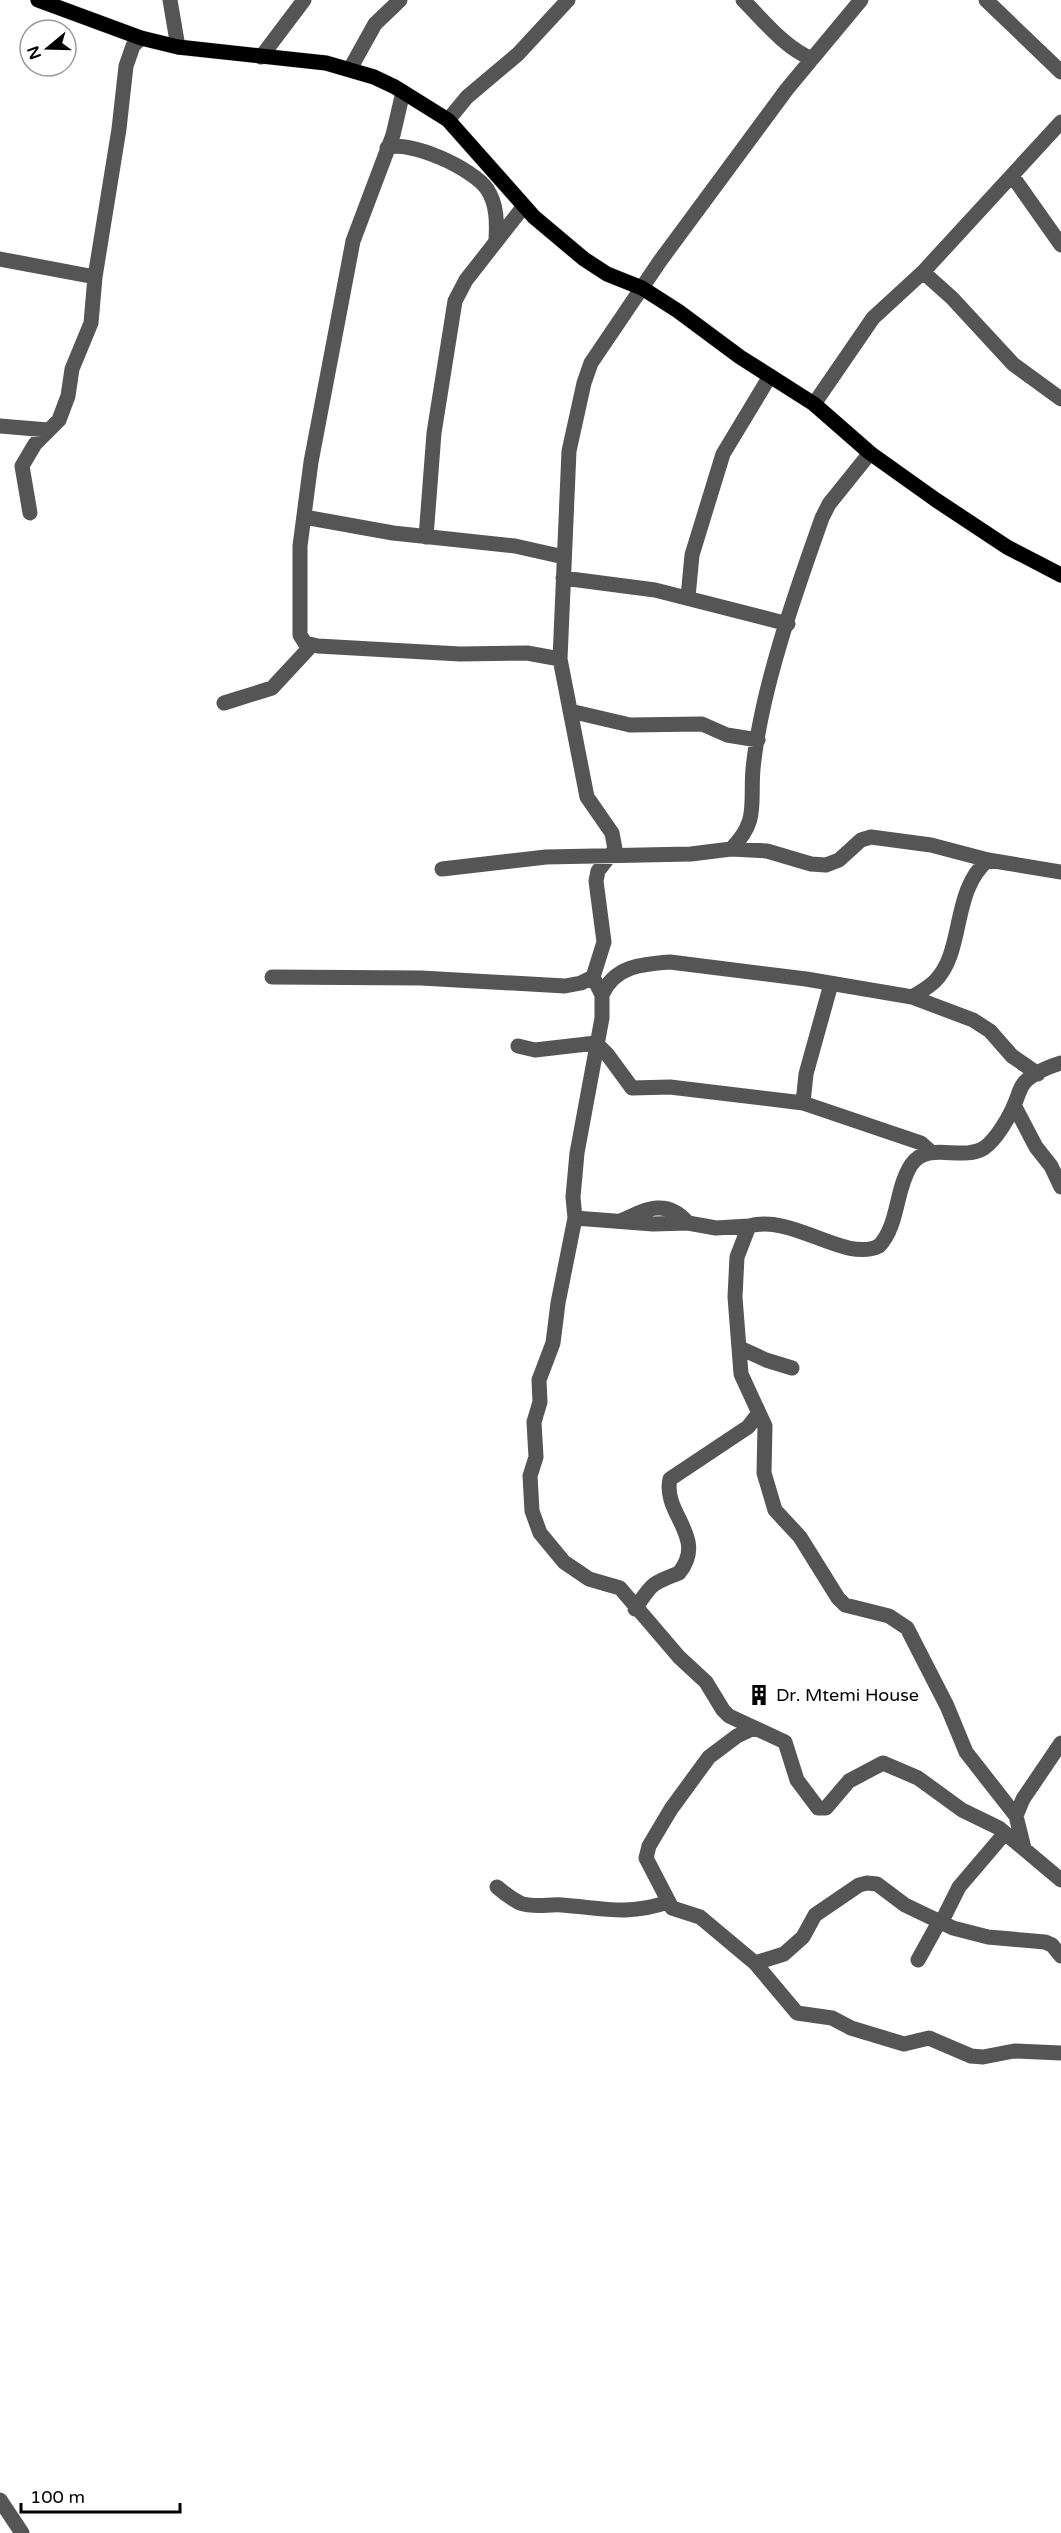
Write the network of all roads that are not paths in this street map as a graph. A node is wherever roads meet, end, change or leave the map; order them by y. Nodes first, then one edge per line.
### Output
1 (38, 0) edge
2 (170, 0) edge
3 (304, 0) edge
4 (400, 0) edge
5 (568, 0) edge
6 (743, 0) edge
7 (861, 0) edge
8 (986, 0) edge
9 (141, 38) junction
10 (178, 47) junction
11 (261, 57) junction
12 (812, 59) junction
13 (350, 69) junction
14 (1061, 72) edge
15 (403, 92) junction
16 (448, 120) junction
17 (1061, 122) edge
18 (387, 148) junction
19 (1012, 177) junction
20 (524, 206) junction
21 (496, 239) junction
22 (1061, 245) edge
23 (0, 259) edge
24 (923, 272) junction
25 (94, 277) junction
26 (642, 288) junction
27 (770, 376) junction
28 (1061, 399) edge
29 (814, 404) junction
30 (0, 426) edge
31 (48, 430) junction
32 (870, 453) junction
33 (30, 513) dead end
34 (304, 517) junction
35 (426, 537) junction
36 (564, 556) junction
37 (1061, 575) edge
38 (563, 578) junction
39 (688, 597) junction
40 (788, 624) junction
41 (311, 646) junction
42 (560, 659) junction
43 (224, 703) dead end
44 (570, 711) junction
45 (758, 740) junction
46 (750, 826) junction
47 (731, 849) junction
48 (756, 850) junction
49 (611, 855) junction
50 (988, 860) junction
51 (442, 868) dead end
52 (1061, 872) edge
53 (272, 977) dead end
54 (593, 977) junction
55 (831, 984) junction
56 (602, 994) junction
57 (912, 997) junction
58 (596, 1043) junction
59 (518, 1046) dead end
60 (1061, 1063) edge
61 (1038, 1074) junction
62 (803, 1103) junction
63 (1014, 1105) junction
64 (931, 1152) junction
65 (1061, 1187) edge
66 (575, 1218) junction
67 (748, 1226) junction
68 (740, 1348) junction
69 (792, 1368) dead end
70 (759, 1413) junction
71 (635, 1609) junction
72 (754, 1728) junction
73 (1061, 1743) edge
74 (1016, 1816) junction
75 (1005, 1833) junction
76 (1024, 1848) junction
77 (1061, 1880) edge
78 (497, 1887) dead end
79 (668, 1902) junction
80 (940, 1922) junction
81 (1061, 1956) edge
82 (918, 1960) dead end
83 (755, 1964) junction
84 (1061, 2053) edge
85 (0, 2500) edge
86 (22, 2533) edge

1 - 9 main road
2 - 10 street
3 - 11 street
4 - 13 street
5 - 16 street
6 - 12 street
7 - 12 street
8 - 14 street
9 - 10 main road
9 - 25 street
10 - 11 main road
11 - 13 main road
12 - 26 street
13 - 15 main road
15 - 16 main road
15 - 18 street
16 - 20 main road
17 - 19 street
18 - 21 street
18 - 34 street
19 - 22 street
19 - 24 street
20 - 21 street
20 - 26 main road
21 - 35 street
23 - 25 street
24 - 28 street
24 - 29 street
25 - 31 street
26 - 27 main road
26 - 36 street
27 - 29 main road
27 - 39 street
29 - 32 main road
30 - 31 street
31 - 33 street
32 - 37 main road
32 - 40 street
34 - 35 street
34 - 41 street
35 - 36 street
36 - 38 street
38 - 39 street
38 - 42 street
39 - 40 street
40 - 45 street
41 - 42 street
41 - 43 street
42 - 44 street
44 - 45 street
44 - 49 street
45 - 46 street
46 - 47 street
46 - 48 street
47 - 48 street
47 - 49 street
48 - 50 street
49 - 51 street
49 - 54 street
50 - 52 street
50 - 57 street
53 - 54 street
54 - 56 street
55 - 56 street
55 - 57 street
55 - 62 street
56 - 58 street
57 - 61 street
58 - 59 street
58 - 62 street
58 - 66 street
60 - 61 street
61 - 63 street
62 - 64 street
63 - 64 street
63 - 65 street
64 - 67 street
66 - 67 street
66 - 71 street
67 - 68 street
68 - 69 street
68 - 70 street
70 - 71 street
70 - 74 street
71 - 72 street
72 - 75 street
72 - 79 street
73 - 74 street
74 - 76 street
75 - 76 street
75 - 80 street
76 - 77 street
78 - 79 street
79 - 83 street
80 - 81 street
80 - 82 street
80 - 83 street
83 - 84 street
85 - 86 street

